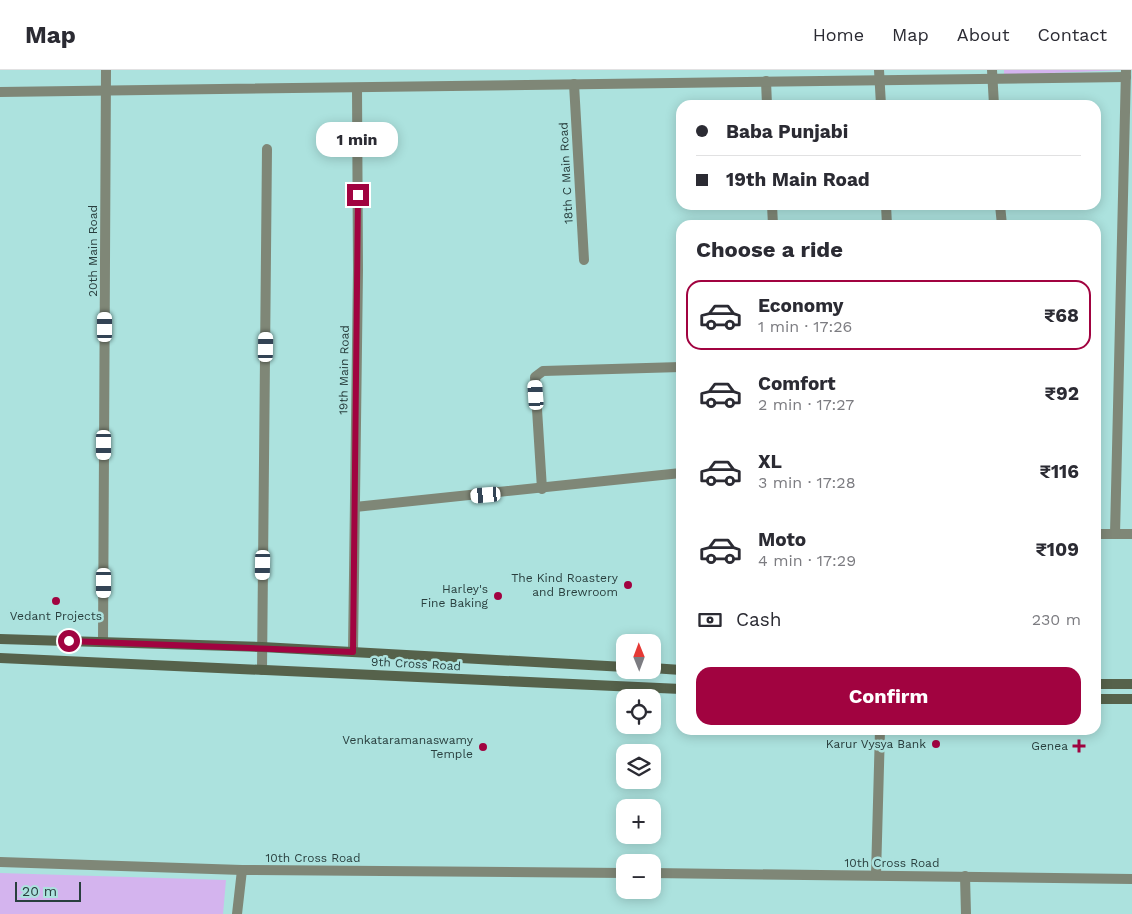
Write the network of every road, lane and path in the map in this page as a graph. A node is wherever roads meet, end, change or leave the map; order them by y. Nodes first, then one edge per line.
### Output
1 (106, 70) edge
2 (1126, 73) edge
3 (879, 74) edge
4 (992, 74) edge
5 (766, 81) junction
6 (574, 84) junction
7 (358, 88) junction
8 (106, 91) junction
9 (0, 92) edge
10 (767, 100) edge
11 (880, 100) edge
12 (994, 100) edge
13 (267, 149) dead end
14 (584, 260) dead end
15 (676, 367) edge
16 (676, 474) edge
17 (542, 489) junction
18 (355, 508) junction
19 (1101, 534) edge
20 (1115, 534) junction
21 (1132, 534) edge
22 (0, 639) edge
23 (103, 642) junction
24 (262, 647) junction
25 (353, 652) junction
26 (0, 658) edge
27 (616, 667) edge
28 (661, 669) edge
29 (262, 670) junction
30 (676, 670) edge
31 (1101, 684) edge
32 (1132, 684) edge
33 (676, 688) edge
34 (1101, 699) edge
35 (1132, 699) edge
36 (880, 735) edge
37 (0, 862) edge
38 (242, 870) junction
39 (616, 873) edge
40 (661, 873) edge
41 (876, 875) junction
42 (966, 876) junction
43 (1132, 879) edge
44 (237, 914) edge
45 (966, 914) edge

1 - 8 street, 20th Main Road
2 - 4 street
2 - 20 street
3 - 4 street
3 - 5 street
3 - 11 street
4 - 12 street
5 - 6 street
5 - 10 street
6 - 7 street
6 - 14 street, 18th C Main Road
7 - 8 street
7 - 18 street, 19th Main Road
8 - 9 street
8 - 23 street, 20th Main Road
13 - 24 street
15 - 17 street
16 - 17 street
17 - 18 street
18 - 25 street, 19th Main Road
19 - 20 street
20 - 21 street
22 - 23 main road, 9th Cross Road
23 - 24 main road, 9th Cross Road
24 - 25 main road, 9th Cross Road
24 - 29 street
25 - 27 main road, 9th Cross Road
26 - 29 main road, 9th Cross Road
28 - 30 main road
29 - 33 main road, 9th Cross Road
31 - 32 main road
34 - 35 main road
36 - 41 street
37 - 38 street, 10th Cross Road
38 - 39 street, 10th Cross Road
38 - 44 street
40 - 41 street, 10th Cross Road
41 - 42 street, 10th Cross Road
42 - 43 street, 10th Cross Road
42 - 45 street

